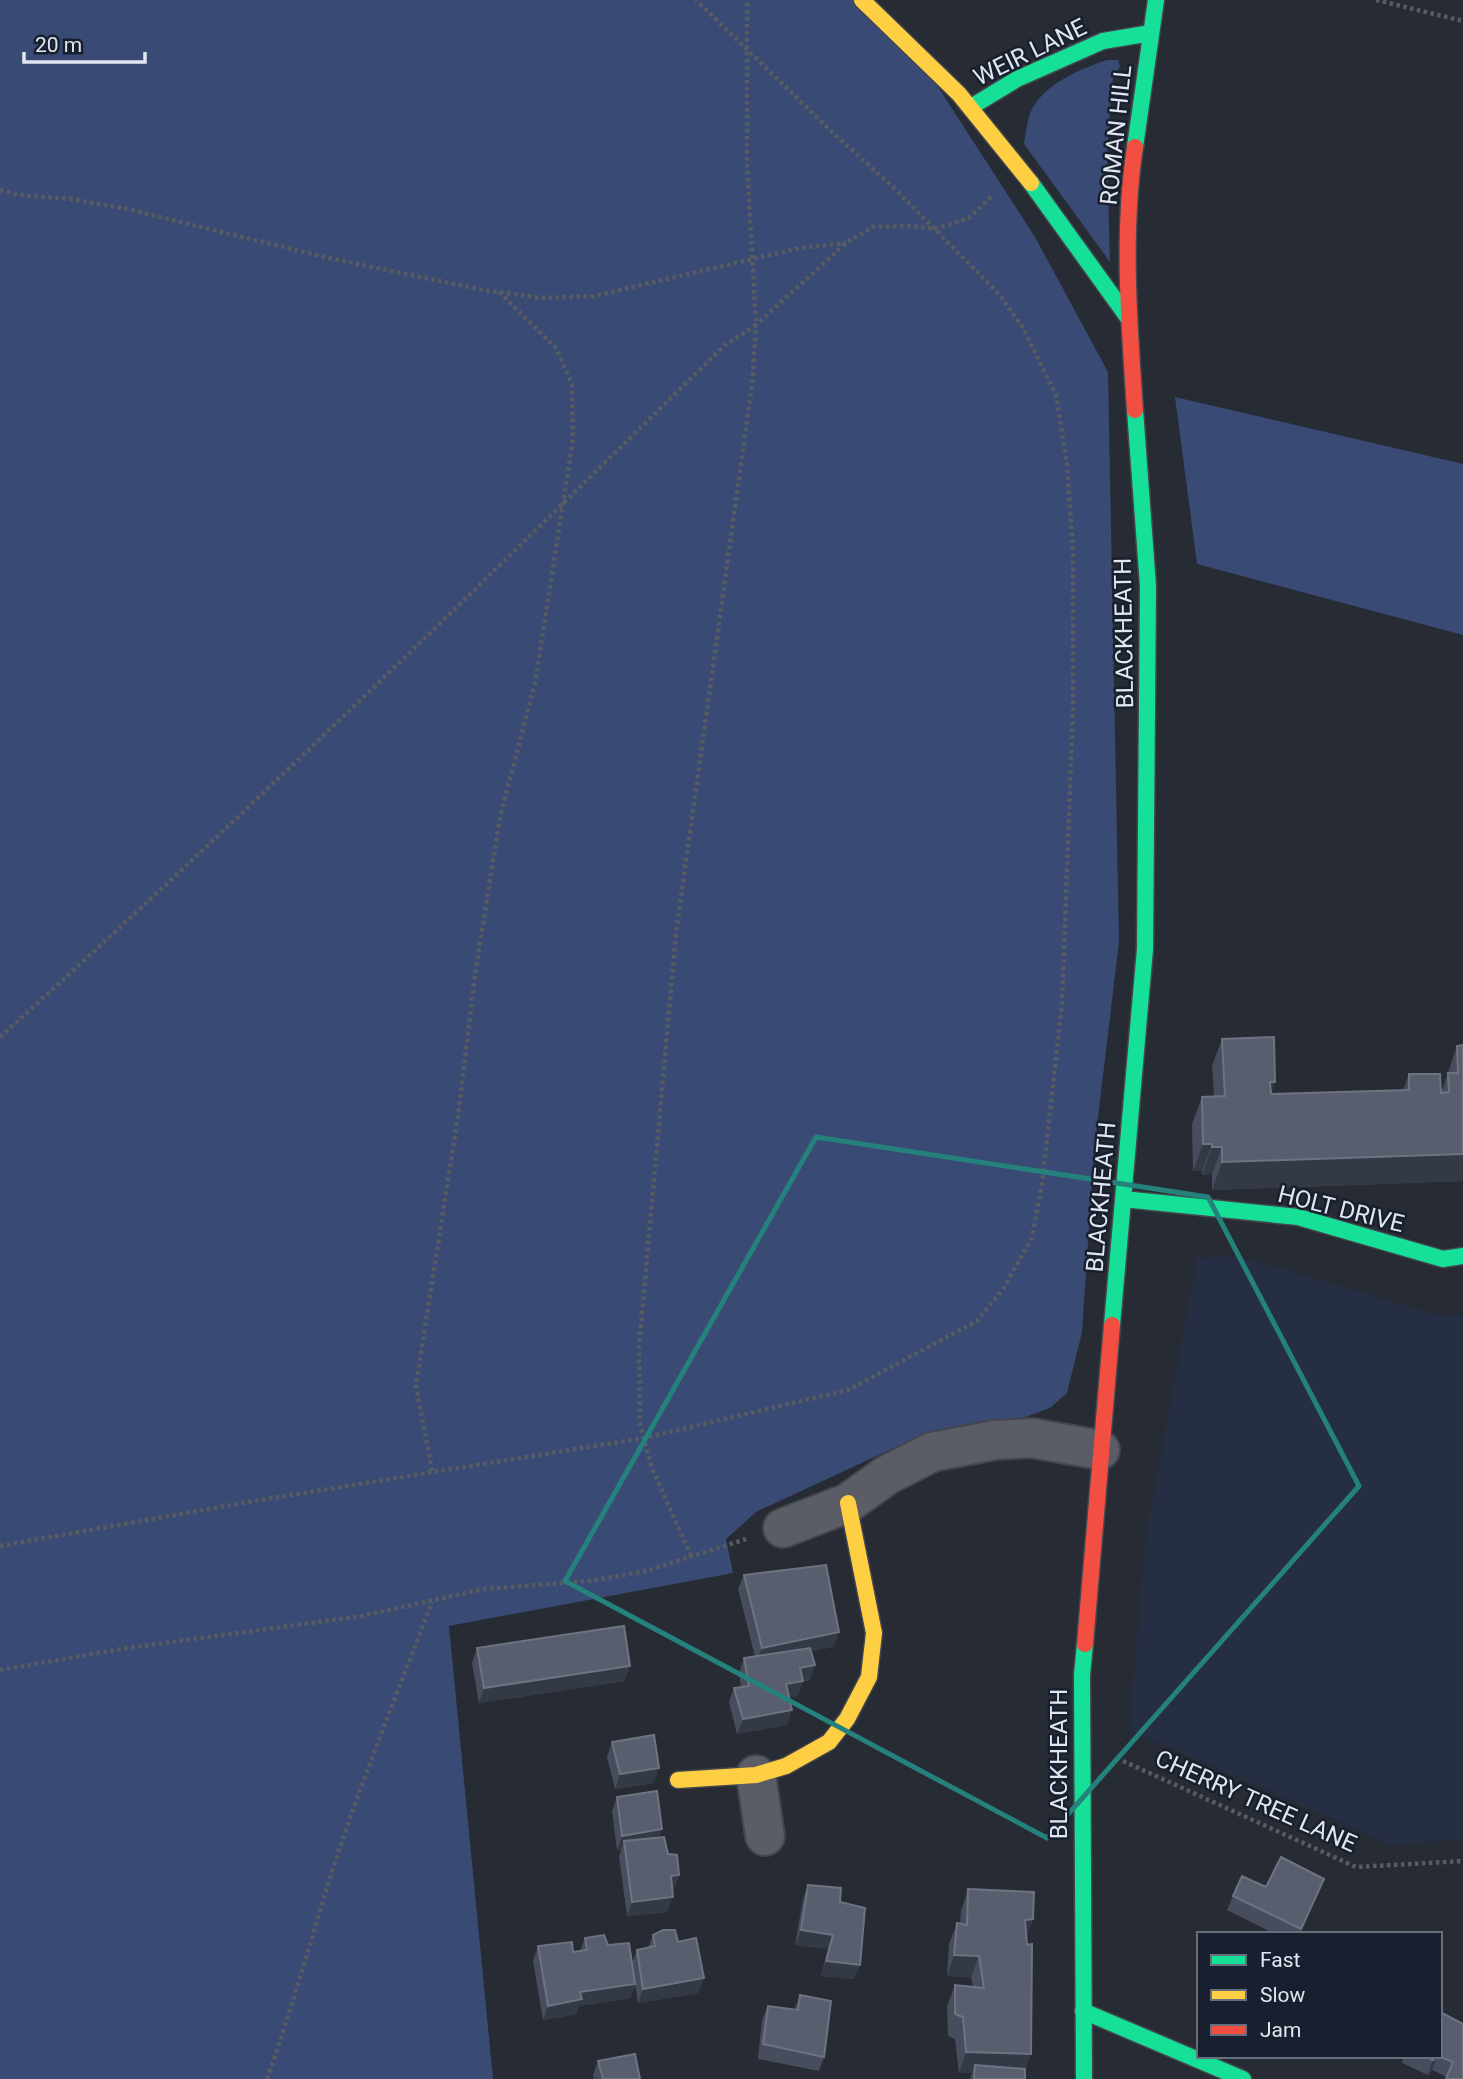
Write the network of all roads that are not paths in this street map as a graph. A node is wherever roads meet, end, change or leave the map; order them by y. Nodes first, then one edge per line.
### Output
1 (862, 0) edge
2 (1156, 0) edge
3 (1151, 33) junction
4 (971, 107) junction
5 (1129, 318) junction
6 (1123, 1199) junction
7 (1463, 1256) edge
8 (1100, 1450) junction
9 (848, 1503) junction
10 (783, 1528) road end
11 (756, 1775) junction
12 (678, 1780) dead end
13 (765, 1836) dead end
14 (1083, 2011) junction
15 (1084, 2079) edge
16 (1243, 2079) edge

1 - 4 main road, WEIR LANE
2 - 3 main road, ROMAN HILL
3 - 4 main road, WEIR LANE
3 - 5 main road, ROMAN HILL
4 - 5 main road, WEIR LANE
5 - 6 main road, BLACKHEATH
6 - 7 main road, HOLT DRIVE
6 - 8 main road, BLACKHEATH
8 - 9 street
8 - 14 main road, BLACKHEATH
9 - 10 street
9 - 11 main road
11 - 12 main road
11 - 13 street
14 - 15 main road, BLACKHEATH
14 - 16 main road

